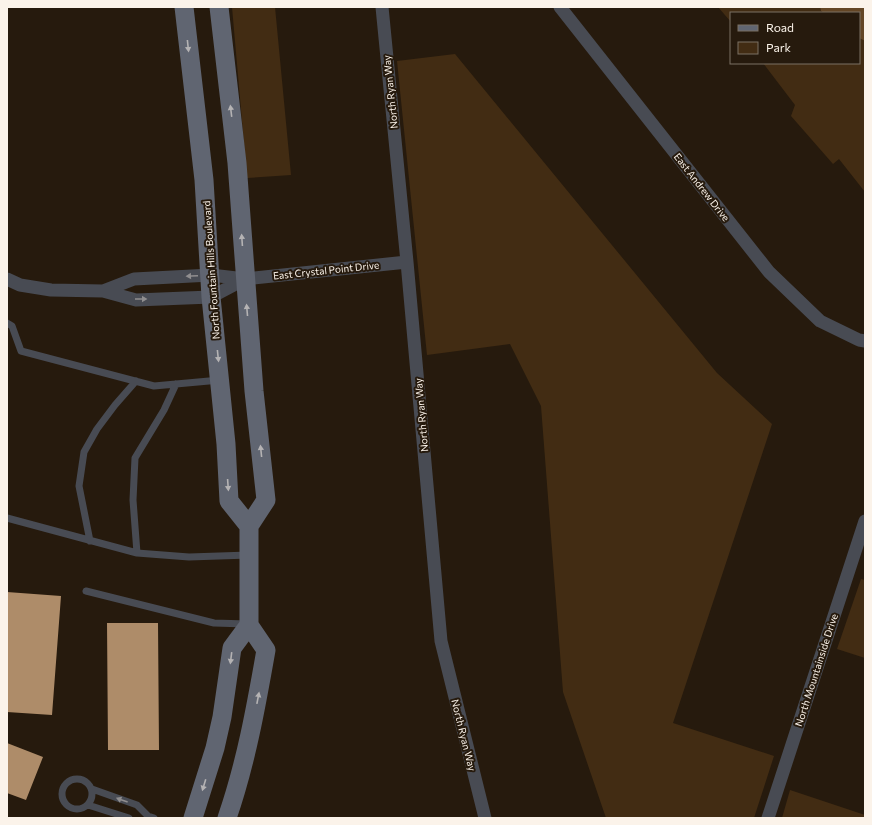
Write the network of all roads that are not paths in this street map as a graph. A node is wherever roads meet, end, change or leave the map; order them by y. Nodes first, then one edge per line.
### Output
1 (184, 7) edge
2 (219, 7) edge
3 (382, 7) edge
4 (560, 7) edge
5 (407, 262) junction
6 (211, 275) junction
7 (7, 279) edge
8 (245, 279) junction
9 (103, 291) junction
10 (211, 297) junction
11 (7, 323) edge
12 (865, 341) edge
13 (220, 380) junction
14 (136, 382) junction
15 (176, 384) junction
16 (7, 518) edge
17 (865, 521) edge
18 (249, 526) junction
19 (90, 541) junction
20 (137, 553) junction
21 (249, 555) junction
22 (86, 591) dead end
23 (249, 625) junction
24 (92, 789) junction
25 (88, 805) junction
26 (151, 817) edge
27 (130, 818) edge
28 (138, 818) edge
29 (193, 818) edge
30 (227, 818) edge
31 (485, 818) edge
32 (768, 818) edge

1 -> 6 main road, North Fountain Hills Boulevard
8 -> 2 main road
3 - 5 street, North Ryan Way
4 - 12 street, East Andrew Drive
5 - 8 street, East Crystal Point Drive
5 - 31 street, North Ryan Way
6 - 8 street, East Crystal Point Drive
6 -> 9 street, East Crystal Point Drive
6 - 10 main road, North Fountain Hills Boulevard
7 - 9 street, East Crystal Point Drive
8 - 10 street, East Crystal Point Drive
18 -> 8 main road
9 -> 10 street, East Crystal Point Drive
10 -> 13 main road, North Fountain Hills Boulevard
11 - 14 lane
13 - 15 lane
13 -> 18 main road, North Fountain Hills Boulevard
14 - 15 lane
14 - 19 lane
15 - 20 lane
16 - 19 lane
17 - 32 street, North Mountainside Drive
18 - 21 main road
19 - 20 lane
20 - 21 lane
21 - 23 main road
22 - 23 lane
23 -> 29 main road
30 -> 23 main road
24 - 25 lane
24 - 25 lane
26 -> 24 lane
25 - 27 lane
26 - 28 lane

